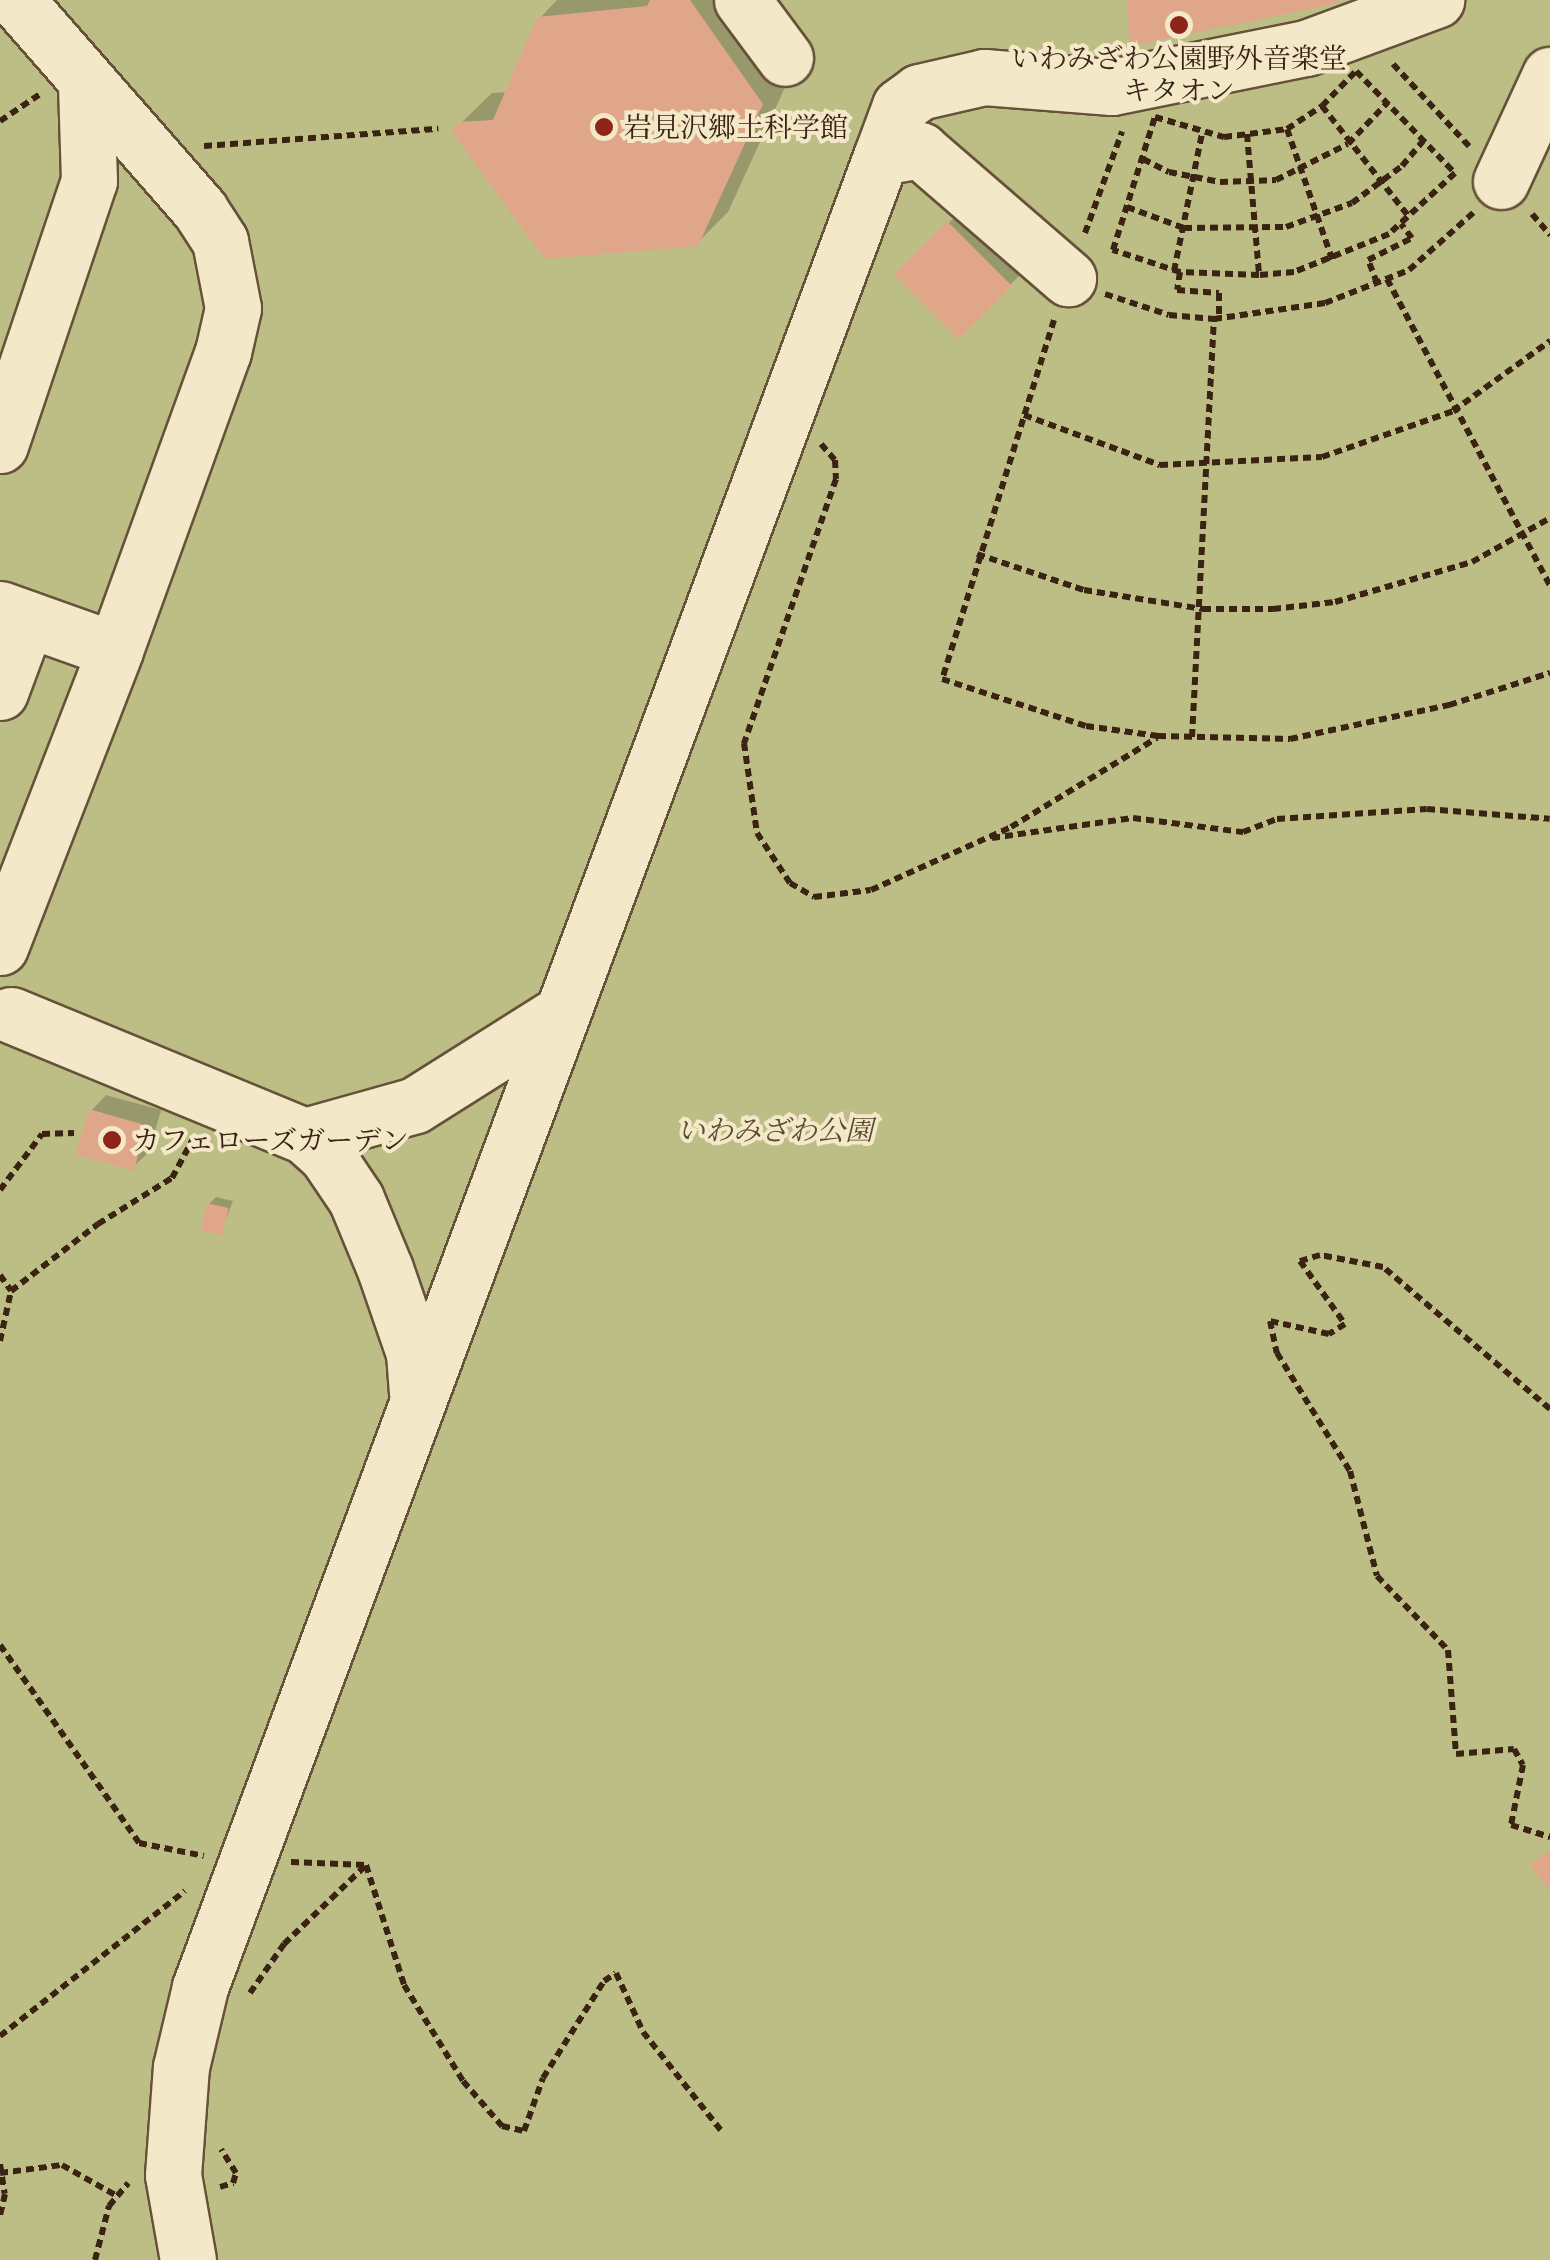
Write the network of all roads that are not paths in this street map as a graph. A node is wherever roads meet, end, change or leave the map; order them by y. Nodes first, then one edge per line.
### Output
1 (16, 0) edge
2 (742, 0) edge
3 (1436, 0) edge
4 (785, 58) dead end
5 (1550, 75) edge
6 (86, 85) junction
7 (880, 156) junction
8 (1502, 181) road end
9 (1068, 278) road end
10 (0, 445) edge
11 (13, 614) edge
12 (116, 650) junction
13 (0, 692) edge
14 (0, 948) edge
15 (11, 1015) dead end
16 (558, 1015) junction
17 (304, 1136) junction
18 (417, 1393) junction
19 (188, 2260) edge

1 - 6 lane
2 - 4 lane
3 - 7 lane
5 - 8 lane
6 - 10 lane
6 - 12 lane
7 - 9 lane
7 - 16 lane
11 - 12 lane
11 - 13 lane
12 - 14 lane
15 - 17 lane
16 - 17 lane
16 - 18 lane
17 - 18 lane
18 - 19 lane

